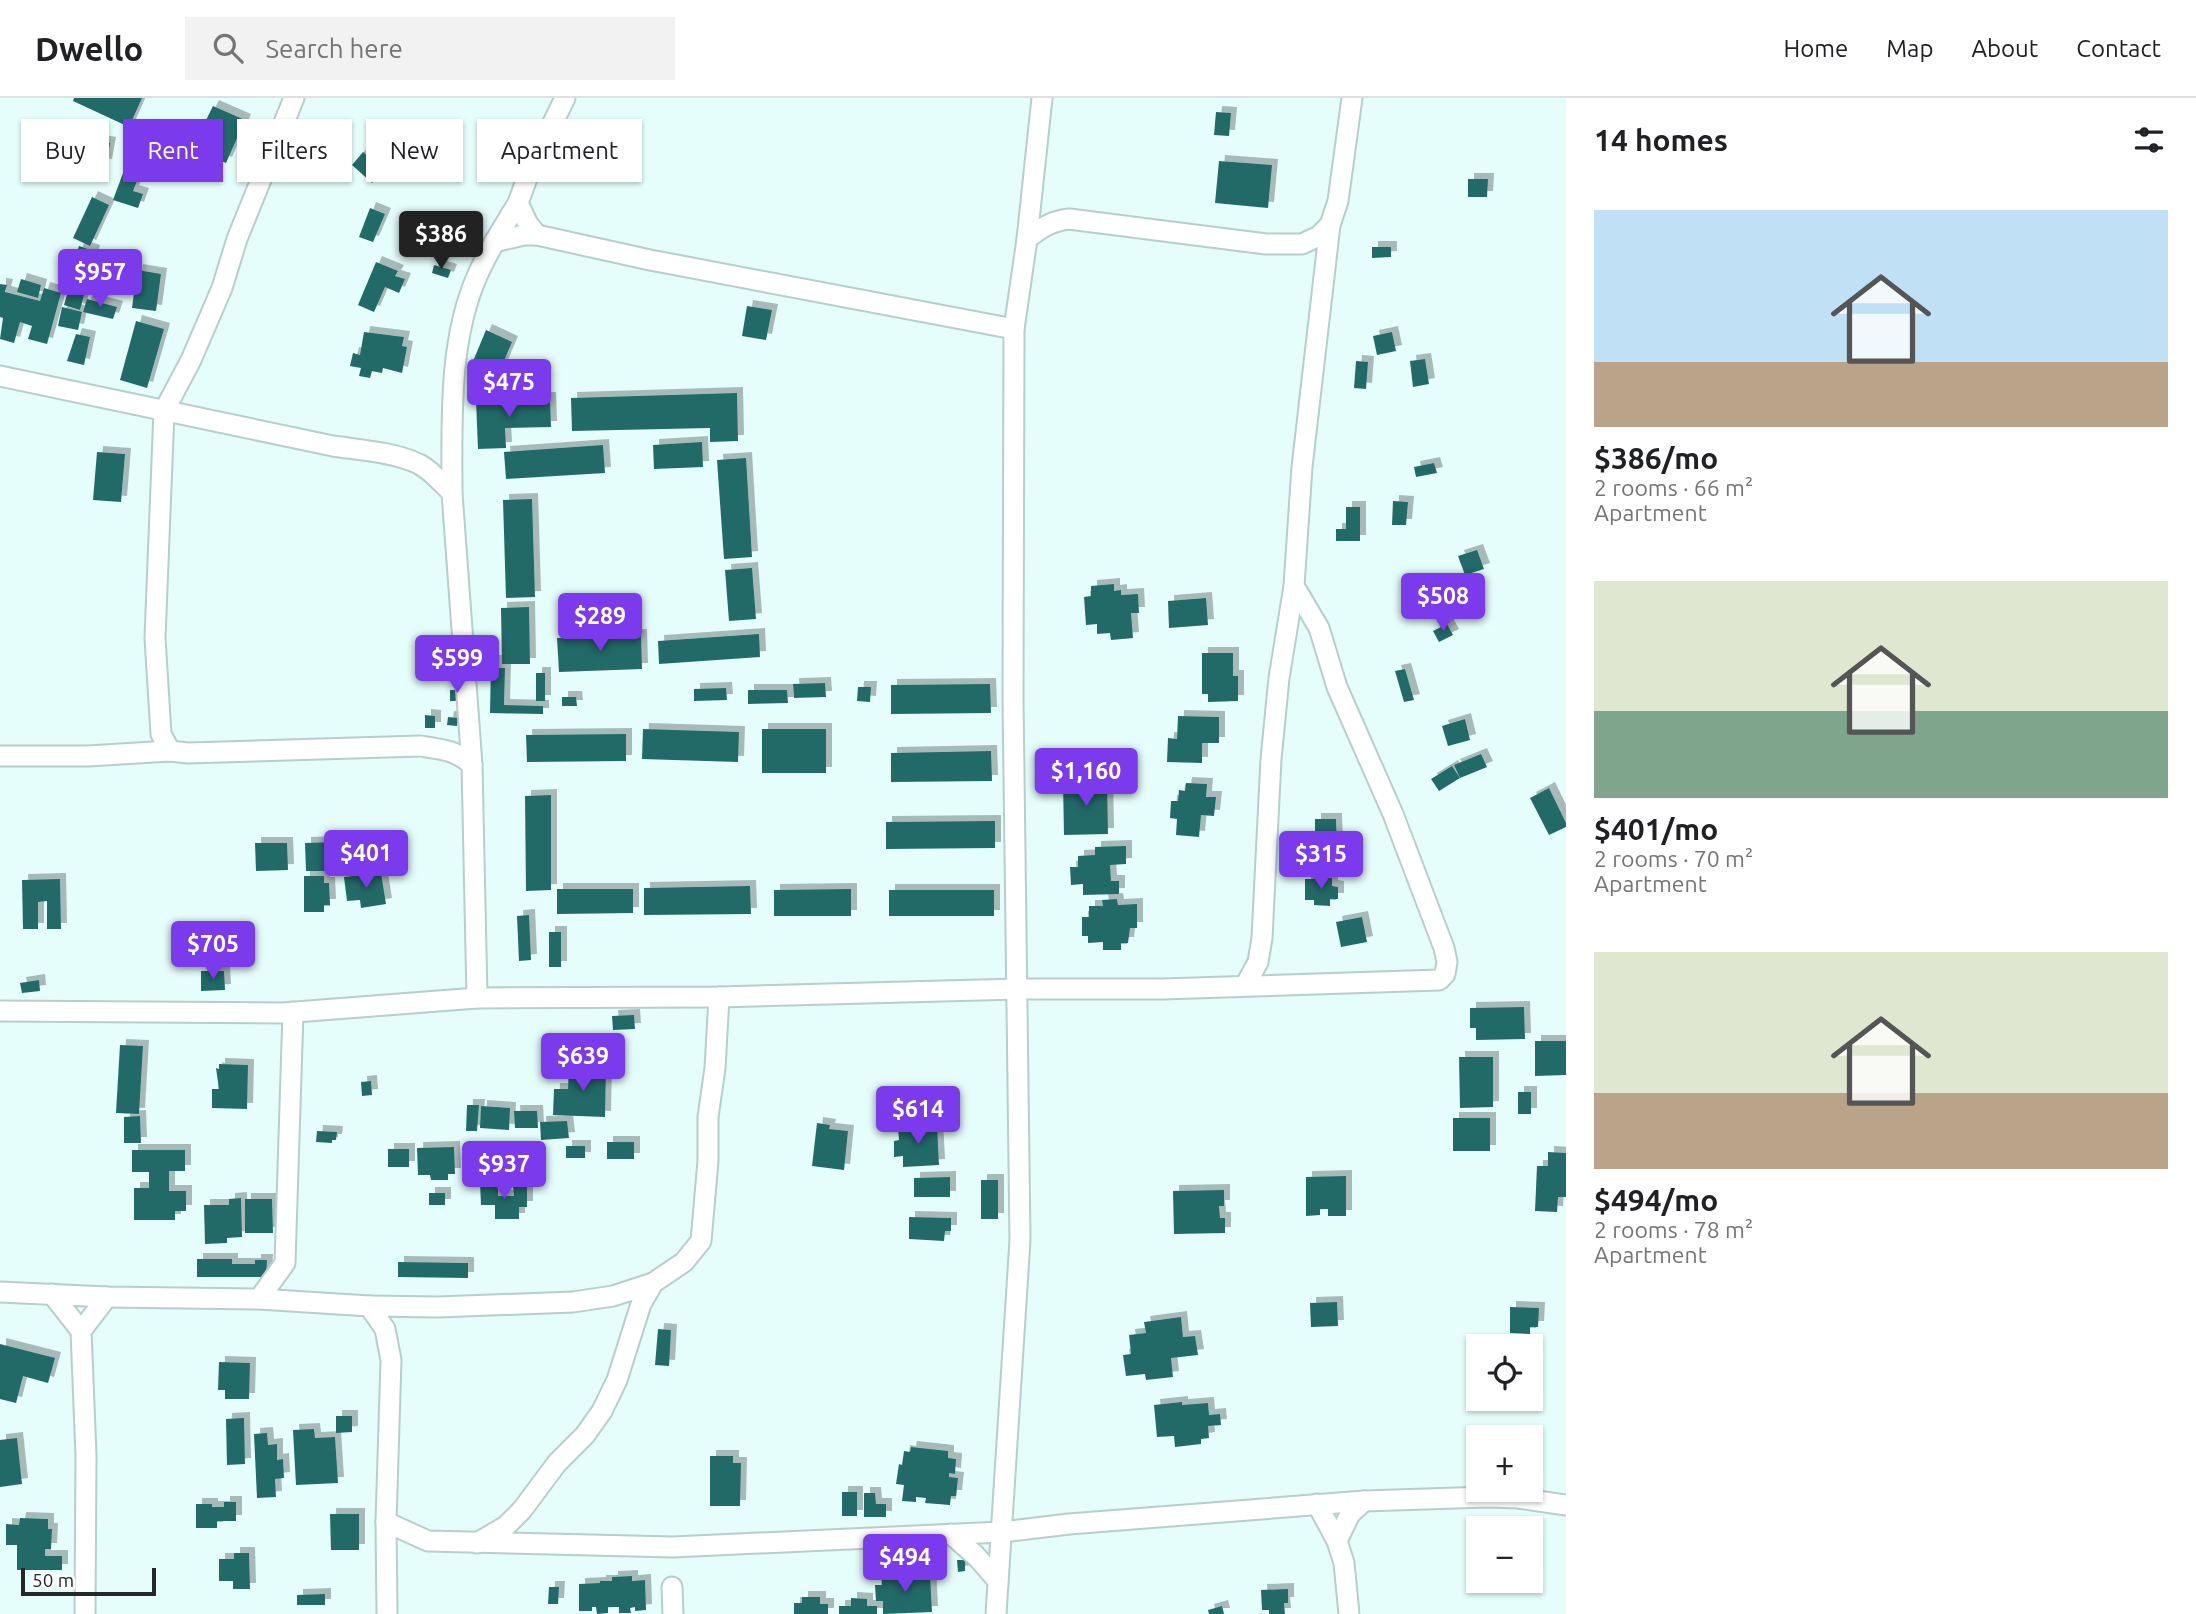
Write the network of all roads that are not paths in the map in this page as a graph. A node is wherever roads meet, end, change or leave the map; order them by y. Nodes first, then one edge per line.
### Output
1 (294, 98) edge
2 (565, 98) edge
3 (1042, 98) edge
4 (1352, 98) edge
5 (518, 203) junction
6 (1330, 225) junction
7 (537, 235) junction
8 (1027, 239) junction
9 (494, 243) junction
10 (1014, 329) junction
11 (0, 376) edge
12 (164, 411) junction
13 (452, 494) junction
14 (1294, 586) junction
15 (166, 743) junction
16 (0, 755) edge
17 (472, 765) junction
18 (1245, 986) junction
19 (1018, 989) junction
20 (719, 997) junction
21 (478, 998) junction
22 (0, 1011) edge
23 (293, 1012) junction
24 (653, 1283) junction
25 (0, 1292) edge
26 (52, 1294) junction
27 (107, 1297) junction
28 (259, 1298) junction
29 (369, 1306) junction
30 (82, 1331) junction
31 (1364, 1501) junction
32 (1317, 1504) junction
33 (1566, 1505) edge
34 (386, 1522) junction
35 (1002, 1532) junction
36 (951, 1534) junction
37 (1337, 1541) junction
38 (477, 1543) junction
39 (998, 1581) junction
40 (672, 1587) dead end
41 (85, 1614) edge
42 (387, 1614) edge
43 (673, 1614) edge
44 (996, 1614) edge
45 (1349, 1614) edge

1 - 12 street
2 - 5 street
3 - 8 street
4 - 6 street
5 - 7 street
5 - 9 street
6 - 8 street
6 - 14 street
7 - 9 street
7 - 10 street
8 - 10 street
9 - 13 street
10 - 19 street
11 - 12 street
12 - 13 street
12 - 15 street
13 - 17 street
14 - 18 street
14 - 18 street
15 - 16 street
15 - 17 street
17 - 21 street
18 - 19 street
19 - 20 street
19 - 35 street
20 - 21 street
20 - 24 street
21 - 23 street
22 - 23 street
23 - 28 street
24 - 29 street
24 - 38 street
25 - 26 street
26 - 27 street
26 - 30 street
27 - 28 street
27 - 30 street
28 - 29 street
29 - 34 street
30 - 41 street
31 - 32 street
31 - 33 street
31 - 37 street
32 - 35 street
32 - 37 street
34 - 38 street
34 - 42 street
35 - 36 street
35 - 39 street
36 - 38 street
36 - 39 street
37 - 45 street
39 - 44 street
40 - 43 street

